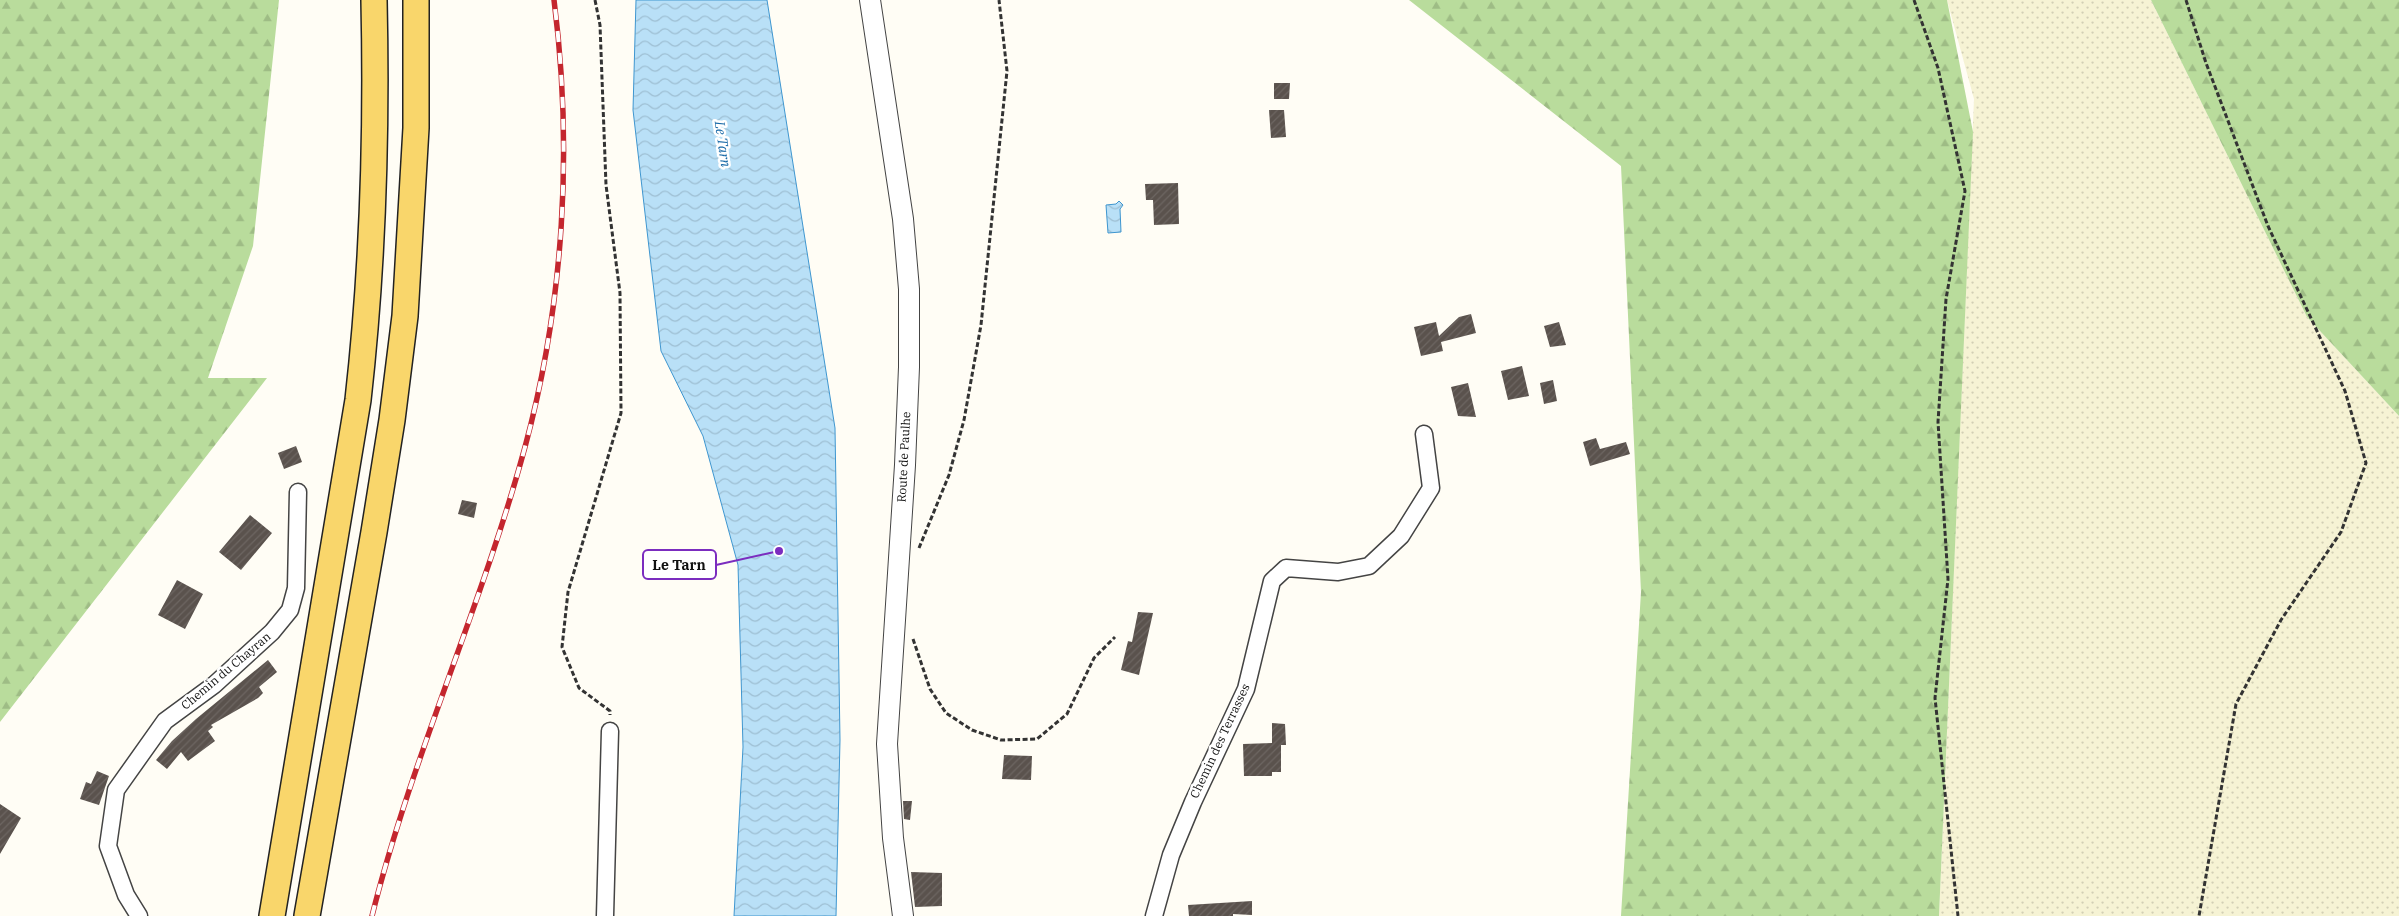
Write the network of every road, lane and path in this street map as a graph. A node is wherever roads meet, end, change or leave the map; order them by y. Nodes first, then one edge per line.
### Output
1 (374, 0) edge
2 (416, 0) edge
3 (594, 0) edge
4 (870, 0) edge
5 (1000, 0) edge
6 (1914, 0) edge
7 (2186, 0) edge
8 (1424, 434) dead end
9 (298, 492) dead end
10 (917, 551) dead end
11 (912, 632) dead end
12 (1115, 637) dead end
13 (610, 731) joint
14 (139, 916) edge
15 (272, 916) edge
16 (307, 916) edge
17 (605, 916) edge
18 (903, 916) edge
19 (1154, 916) edge
20 (1958, 916) edge
21 (2199, 916) edge

1 - 15 main road
2 - 16 main road
3 - 13 path
4 - 18 street, Route de Paulhe
5 - 10 path
6 - 20 path
7 - 21 path
8 - 19 street, Chemin des Terrasses
9 - 14 street, Chemin du Chayran
11 - 12 path
13 - 17 street

